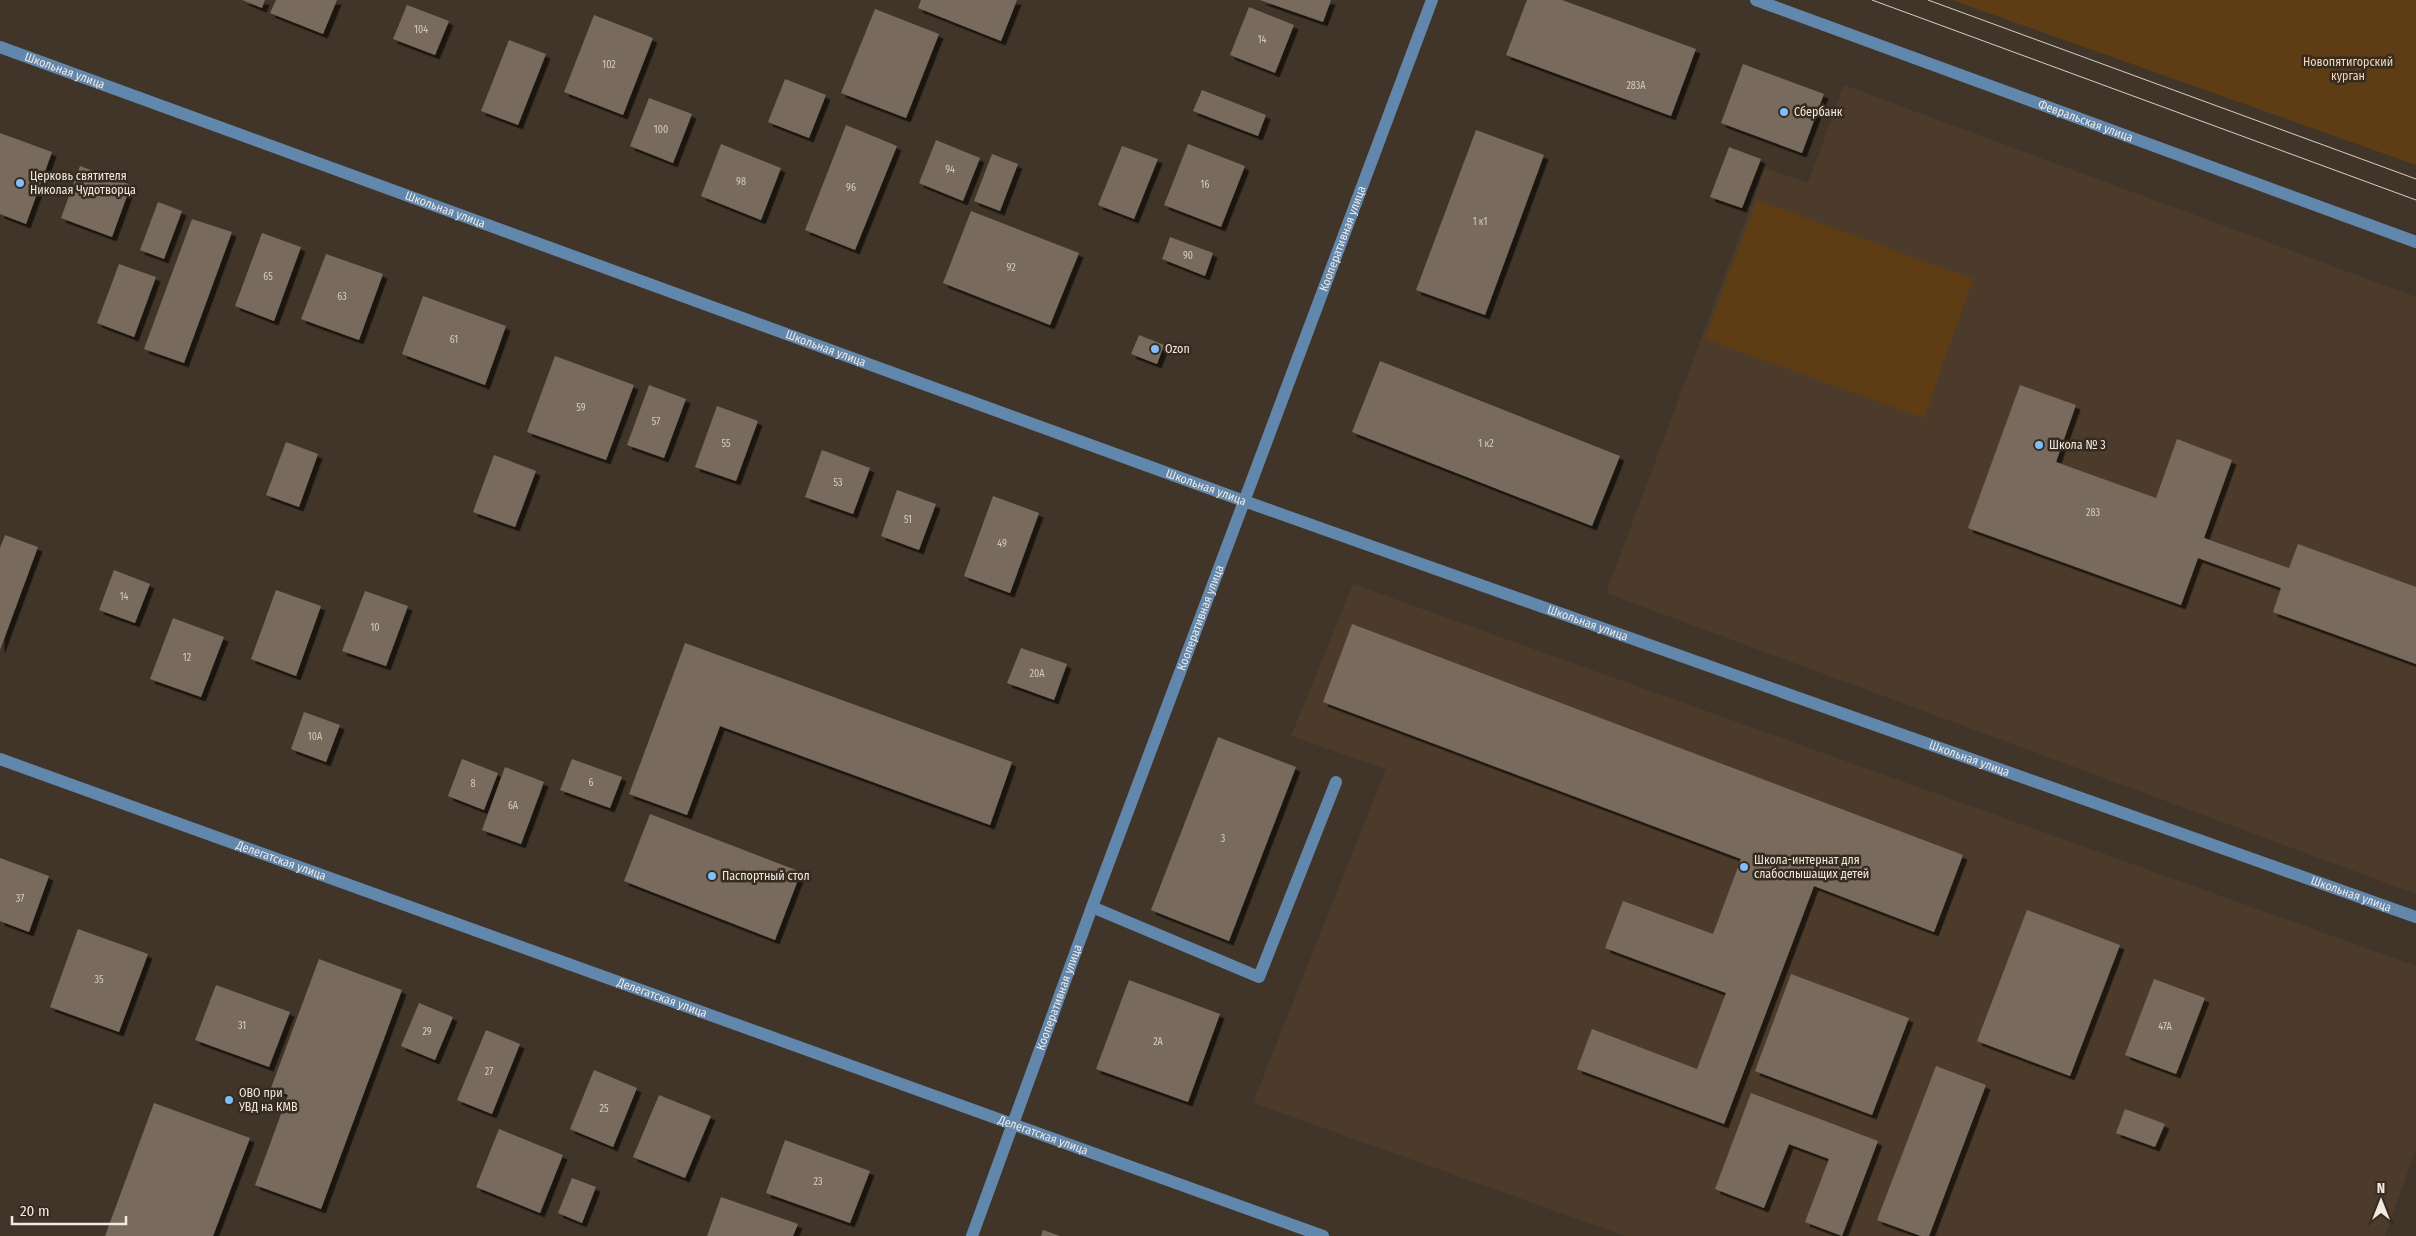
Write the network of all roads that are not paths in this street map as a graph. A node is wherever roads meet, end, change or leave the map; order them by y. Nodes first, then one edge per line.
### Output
1 (1432, 0) edge
2 (1756, 0) edge
3 (0, 47) edge
4 (2416, 242) edge
5 (1244, 501) junction
6 (0, 759) edge
7 (1336, 782) dead end
8 (1092, 907) junction
9 (2416, 918) edge
10 (1012, 1125) junction
11 (972, 1236) edge
12 (1323, 1236) edge

1 - 5 street, Кооперативная улица
2 - 4 street, Февральская улица
3 - 5 street, Школьная улица
5 - 8 street, Кооперативная улица
5 - 9 street, Школьная улица
6 - 10 street, Делегатская улица
7 - 8 street
8 - 10 street, Кооперативная улица
10 - 11 street, Кооперативная улица
10 - 12 street, Делегатская улица

